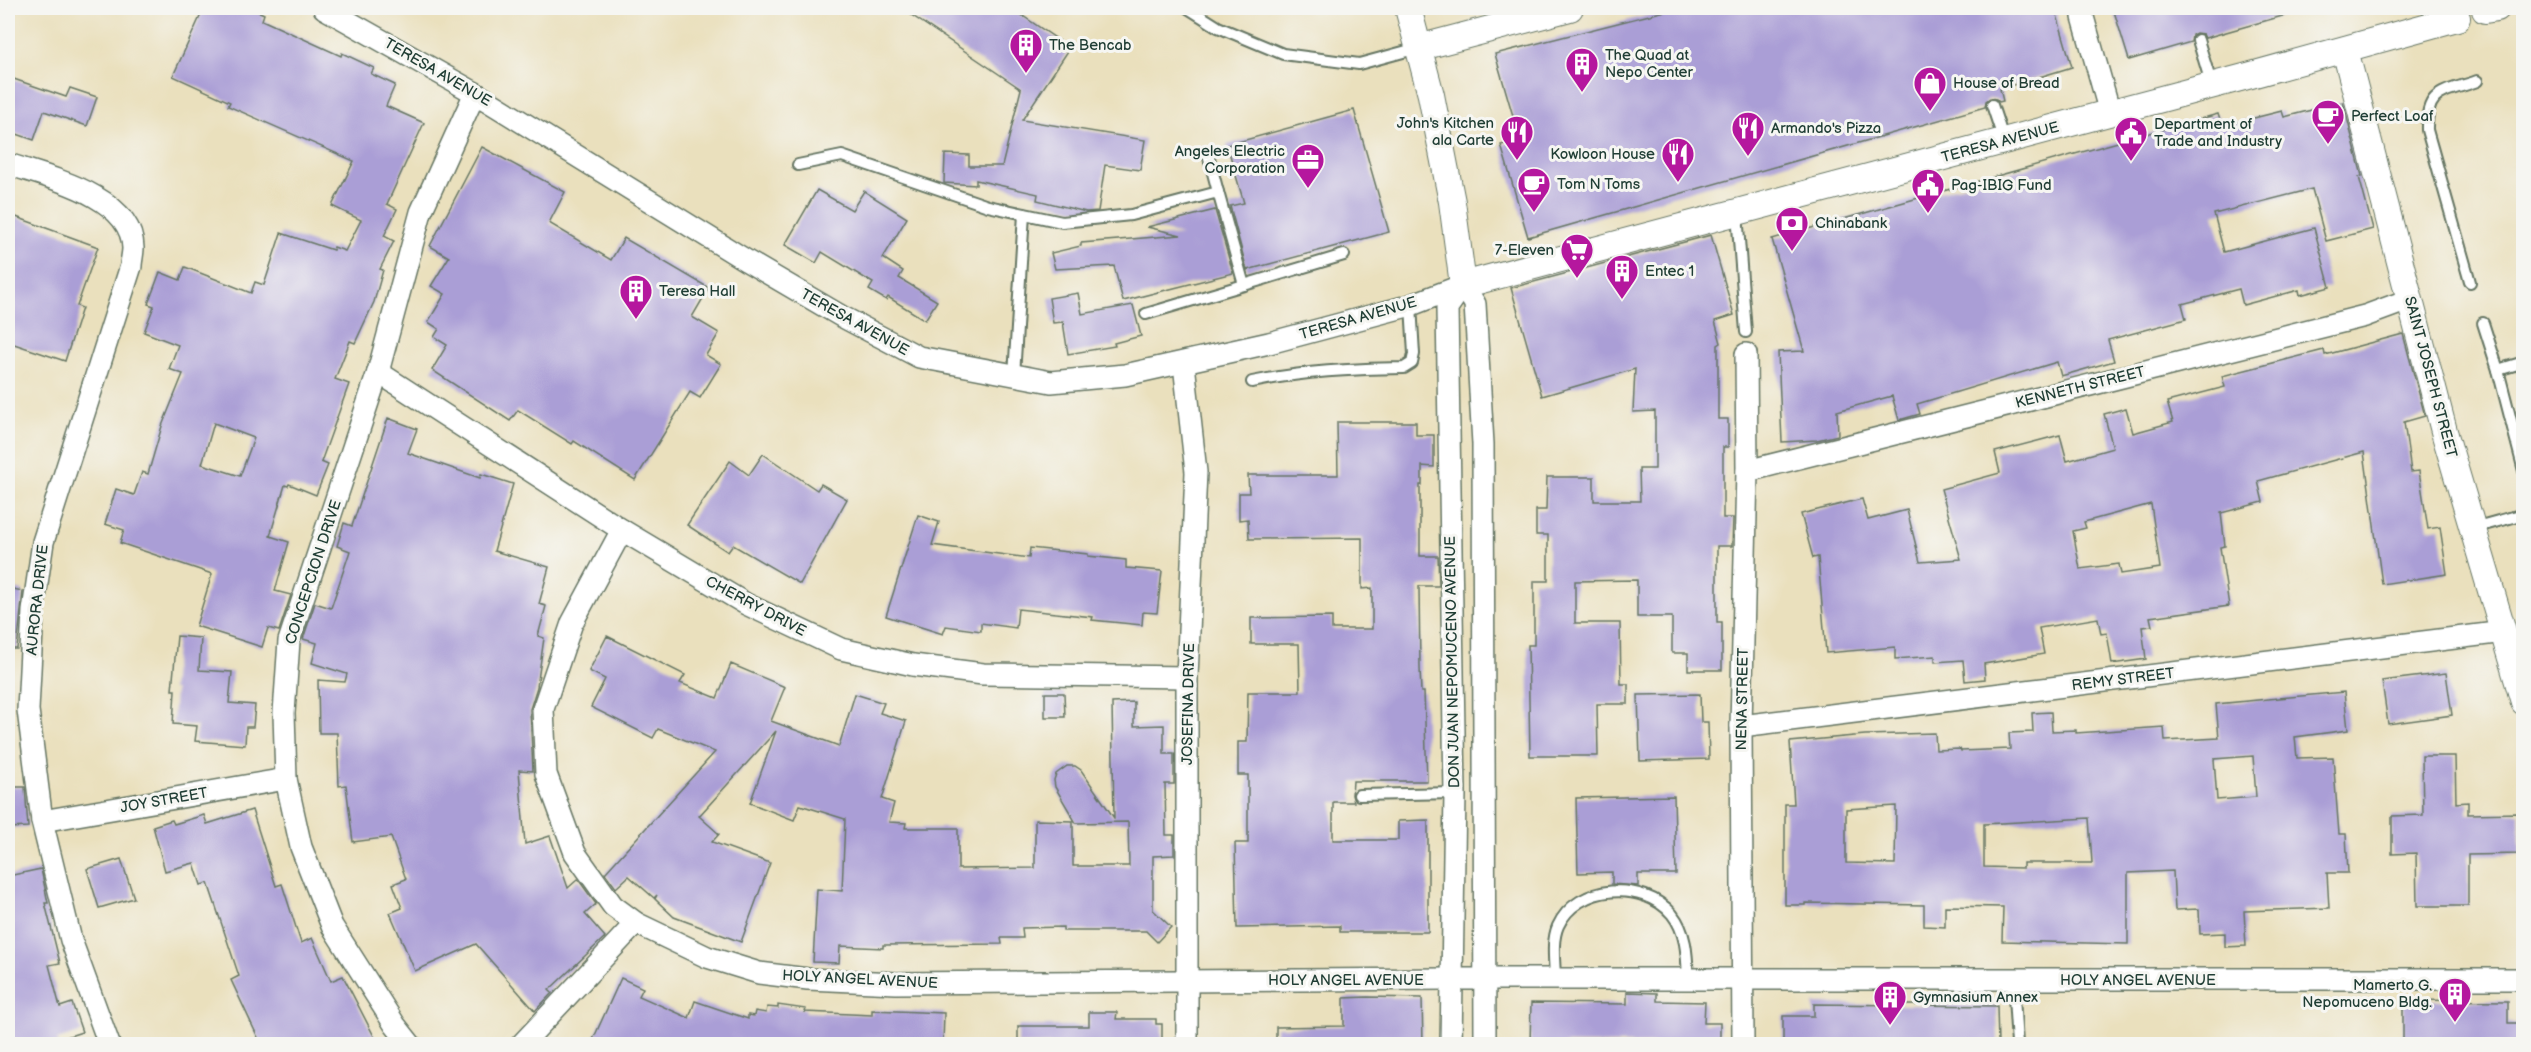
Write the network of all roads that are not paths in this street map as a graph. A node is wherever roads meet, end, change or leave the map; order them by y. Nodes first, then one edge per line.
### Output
1 (324, 8) edge
2 (1188, 8) edge
3 (1408, 8) edge
4 (1570, 8) edge
5 (2081, 11) edge
6 (2458, 22) dead end
7 (2198, 40) dead end
8 (1418, 48) junction
9 (2345, 50) junction
10 (2477, 81) dead end
11 (2212, 86) junction
12 (475, 93) junction
13 (1992, 105) dead end
14 (2110, 112) junction
15 (2005, 141) junction
16 (1208, 154) dead end
17 (8, 164) edge
18 (798, 165) dead end
19 (1218, 192) junction
20 (1737, 212) junction
21 (1024, 214) junction
22 (1344, 255) dead end
23 (2470, 282) dead end
24 (1244, 285) junction
25 (1463, 285) junction
26 (2411, 299) junction
27 (1411, 305) junction
28 (1146, 314) dead end
29 (2483, 323) dead end
30 (1746, 332) dead end
31 (1746, 354) dead end
32 (2523, 362) edge
33 (1184, 364) junction
34 (2498, 370) junction
35 (378, 372) junction
36 (1014, 376) junction
37 (1252, 382) dead end
38 (1747, 471) junction
39 (2523, 471) edge
40 (2523, 514) edge
41 (2473, 528) junction
42 (622, 530) junction
43 (1452, 628) junction
44 (1484, 630) junction
45 (2504, 632) junction
46 (1187, 677) junction
47 (2523, 702) edge
48 (1742, 726) junction
49 (286, 779) junction
50 (1455, 793) junction
51 (1359, 795) dead end
52 (42, 821) junction
53 (636, 923) junction
54 (2518, 974) edge
55 (1451, 980) junction
56 (1486, 980) junction
57 (1688, 980) junction
58 (1743, 980) junction
59 (1185, 981) junction
60 (1556, 981) junction
61 (2013, 981) junction
62 (109, 1044) edge
63 (410, 1044) edge
64 (522, 1044) edge
65 (1187, 1044) edge
66 (1451, 1044) edge
67 (1485, 1044) edge
68 (1743, 1044) edge
69 (2017, 1044) edge

1 - 12 street, TERESA AVENUE
2 - 8 lane
3 - 8 street, DON JUAN NEPOMUCENO AVENUE
4 - 8 street
5 - 14 street
6 - 9 street, TERESA AVENUE
7 - 11 lane
8 - 25 street, DON JUAN NEPOMUCENO AVENUE
9 - 11 street, TERESA AVENUE
9 - 26 street, SAINT JOSEPH STREET
10 - 23 lane
11 - 14 street, TERESA AVENUE
12 - 35 street, CONCEPCION DRIVE
12 - 36 street, TERESA AVENUE
13 - 15 lane
14 - 15 street, TERESA AVENUE
15 - 20 street, TERESA AVENUE
16 - 19 lane
17 - 52 street, AURORA DRIVE
18 - 21 lane
19 - 21 lane
19 - 24 lane
20 - 25 street, TERESA AVENUE
20 - 30 lane
21 - 36 lane
22 - 24 lane
24 - 28 lane
25 - 27 street, TERESA AVENUE
25 - 43 street, DON JUAN NEPOMUCENO AVENUE
25 - 44 street, DON JUAN NEPOMUCENO AVENUE
26 - 38 street, KENNETH STREET
26 - 41 street, SAINT JOSEPH STREET
27 - 33 street, TERESA AVENUE
27 - 37 lane
29 - 34 lane
31 - 38 street, NENA STREET
32 - 34 lane
33 - 36 street, TERESA AVENUE
33 - 46 street, JOSEFINA DRIVE
34 - 39 lane
35 - 42 street, CHERRY DRIVE
35 - 49 street, CONCEPCION DRIVE
38 - 48 street, NENA STREET
40 - 41 lane
41 - 45 street, SAINT JOSEPH STREET
42 - 46 street, CHERRY DRIVE
42 - 53 street, HOLY ANGEL AVENUE
43 - 44 street
43 - 50 street, DON JUAN NEPOMUCENO AVENUE
44 - 56 street, DON JUAN NEPOMUCENO AVENUE
45 - 47 street, SAINT JOSEPH STREET
45 - 48 street, REMY STREET
46 - 59 street, JOSEFINA DRIVE
48 - 58 street, NENA STREET
49 - 52 street, JOY STREET
49 - 63 street, CONCEPCION DRIVE
50 - 51 lane
50 - 55 street, DON JUAN NEPOMUCENO AVENUE
52 - 62 street, AURORA DRIVE
53 - 59 street, HOLY ANGEL AVENUE
53 - 64 street
54 - 61 street, HOLY ANGEL AVENUE
55 - 56 street, HOLY ANGEL AVENUE
55 - 59 street, HOLY ANGEL AVENUE
55 - 66 street, DON JUAN NEPOMUCENO AVENUE
56 - 60 street, HOLY ANGEL AVENUE
56 - 67 street, DON JUAN NEPOMUCENO AVENUE
57 - 58 street, HOLY ANGEL AVENUE
57 - 60 street, HOLY ANGEL AVENUE
57 - 60 lane
58 - 61 street, HOLY ANGEL AVENUE
58 - 68 street, NENA STREET
59 - 65 street, JOSEFINA DRIVE
61 - 69 lane

